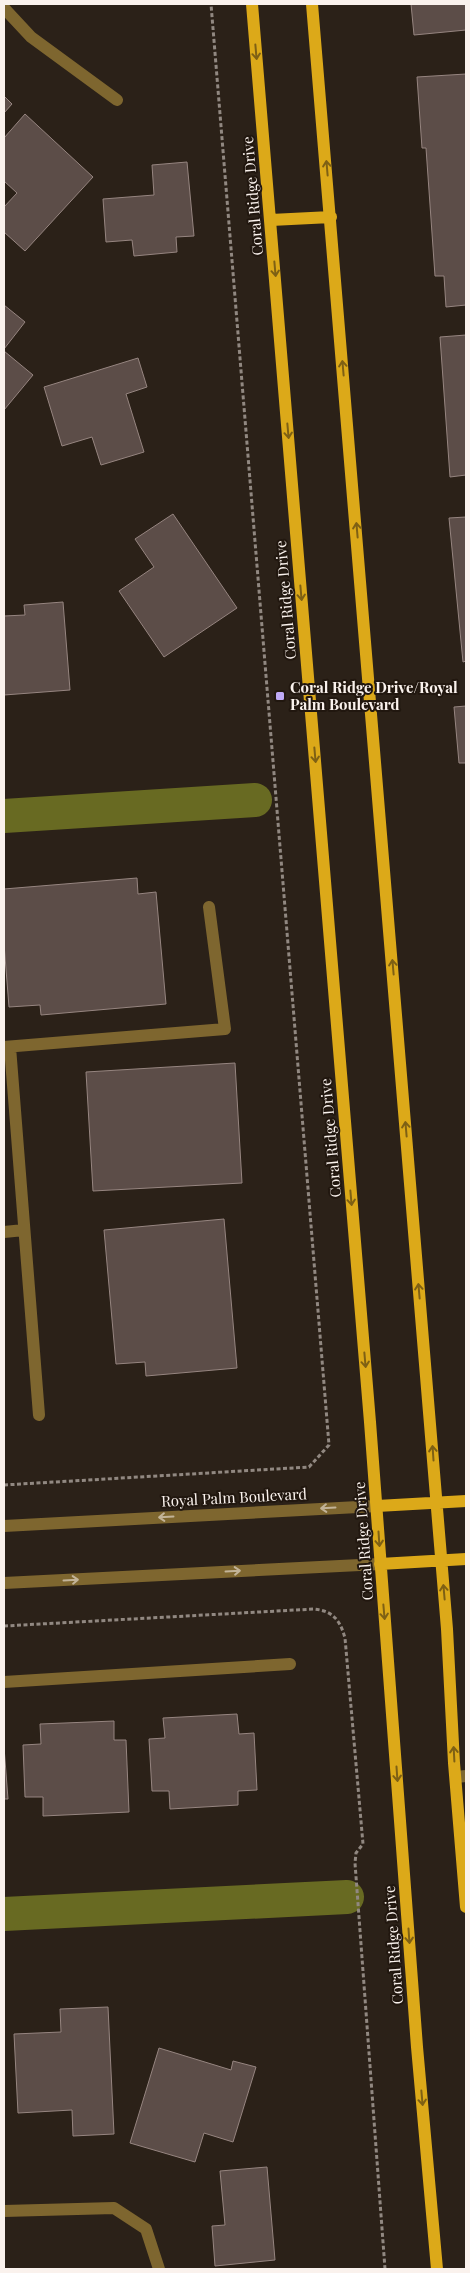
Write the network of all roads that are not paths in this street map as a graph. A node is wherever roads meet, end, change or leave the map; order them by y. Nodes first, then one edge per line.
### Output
1 (252, 4) edge
2 (312, 4) edge
3 (4, 8) edge
4 (117, 100) dead end
5 (331, 217) junction
6 (270, 220) junction
7 (209, 906) dead end
8 (7, 1047) edge
9 (24, 1230) junction
10 (4, 1232) edge
11 (39, 1414) dead end
12 (466, 1500) edge
13 (436, 1502) junction
14 (376, 1506) junction
15 (4, 1526) edge
16 (466, 1559) edge
17 (441, 1560) junction
18 (380, 1564) junction
19 (4, 1584) edge
20 (290, 1664) dead end
21 (4, 1682) edge
22 (461, 1776) edge
23 (466, 1907) edge
24 (4, 2211) edge
25 (159, 2269) edge
26 (437, 2269) edge

1 -> 6 main road, Coral Ridge Drive
5 -> 2 main road
3 - 4 street
5 - 6 main road
13 -> 5 main road
6 -> 14 main road, Coral Ridge Drive
7 - 8 street
8 - 9 street
9 - 10 street
9 - 11 street
12 - 13 main road, Royal Palm Boulevard
13 - 14 main road, Royal Palm Boulevard
13 - 17 main road
14 -> 15 street, Royal Palm Boulevard
14 -> 18 main road, Coral Ridge Drive
16 - 17 main road
17 - 18 main road
22 -> 17 main road
19 -> 18 street
18 -> 26 main road, Coral Ridge Drive
20 - 21 street
22 - 23 main road
24 - 25 street

